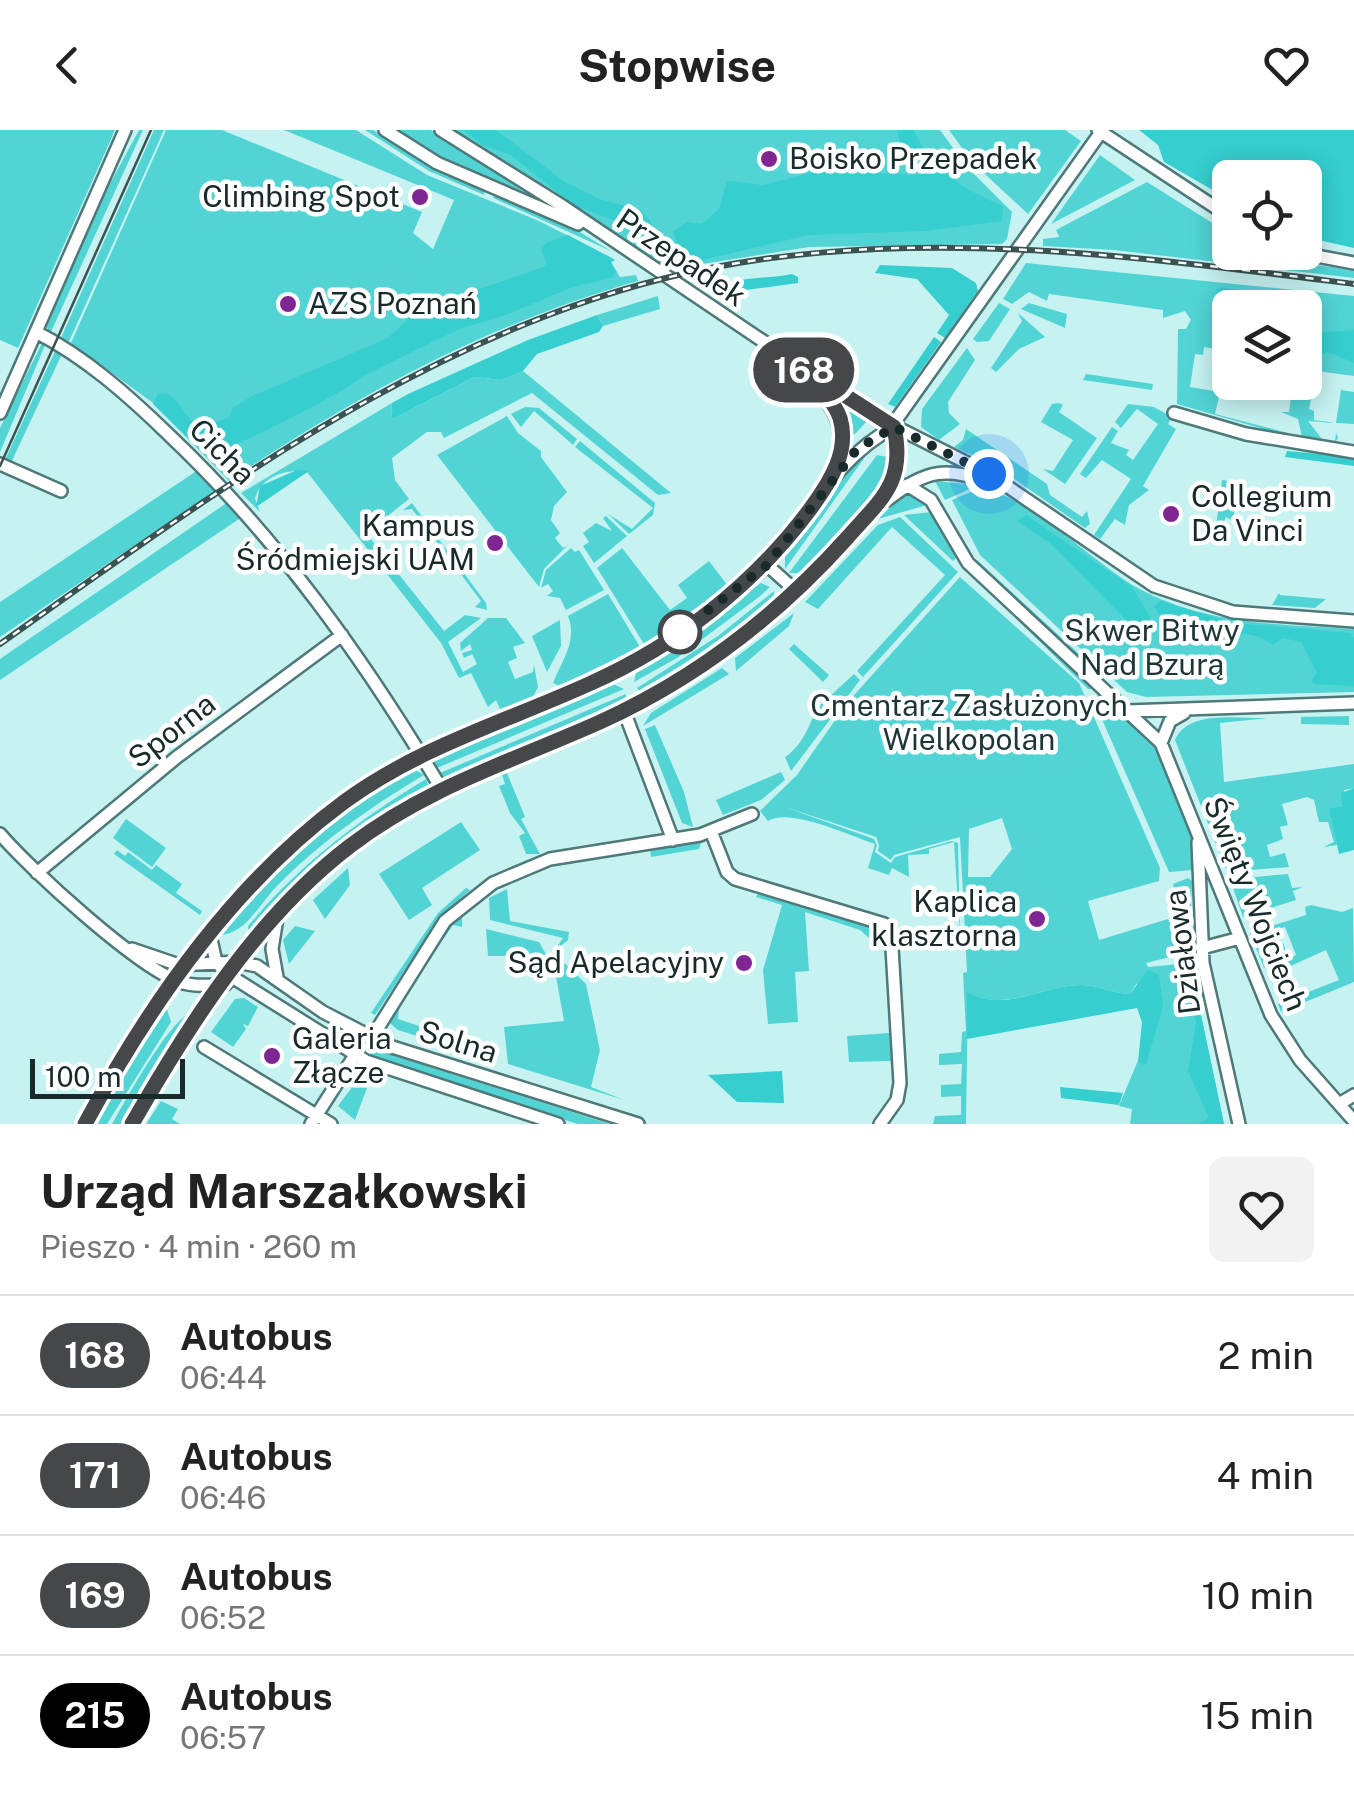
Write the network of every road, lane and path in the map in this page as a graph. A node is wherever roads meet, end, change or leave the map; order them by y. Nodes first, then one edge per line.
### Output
1 (125, 130) edge
2 (385, 130) edge
3 (442, 130) edge
4 (1100, 131) edge
5 (1212, 205) edge
6 (592, 228) junction
7 (1322, 257) edge
8 (1354, 263) edge
9 (36, 332) junction
10 (784, 356) junction
11 (0, 413) edge
12 (1174, 413) dead end
13 (894, 427) junction
14 (1354, 452) edge
15 (0, 464) edge
16 (832, 479) junction
17 (907, 485) junction
18 (1007, 488) junction
19 (61, 491) dead end
20 (869, 513) junction
21 (767, 565) junction
22 (796, 591) junction
23 (1354, 620) edge
24 (342, 635) junction
25 (1354, 702) edge
26 (1193, 710) junction
27 (624, 711) junction
28 (1127, 711) junction
29 (1161, 743) junction
30 (422, 754) junction
31 (441, 788) junction
32 (752, 814) dead end
33 (711, 831) junction
34 (1198, 832) junction
35 (0, 834) edge
36 (673, 840) junction
37 (38, 874) junction
38 (278, 914) junction
39 (210, 935) junction
40 (1240, 938) junction
41 (1202, 948) junction
42 (132, 949) junction
43 (216, 962) junction
44 (237, 962) junction
45 (187, 966) junction
46 (277, 977) junction
47 (176, 981) junction
48 (231, 981) junction
49 (200, 985) junction
50 (208, 1006) junction
51 (371, 1039) junction
52 (204, 1047) dead end
53 (354, 1054) junction
54 (1354, 1095) edge
55 (1339, 1104) junction
56 (313, 1120) edge
57 (1354, 1122) edge
58 (85, 1124) edge
59 (132, 1124) edge
60 (330, 1124) edge
61 (558, 1124) edge
62 (638, 1124) edge
63 (880, 1124) edge
64 (1238, 1124) edge

1 - 9 street
2 - 6 street, Przepadek
3 - 6 street, Przepadek
4 - 5 street
4 - 13 street
6 - 10 street, Przepadek
7 - 8 street
9 - 11 street
9 - 24 street, Cicha
10 - 13 street, Przepadek
10 - 16 street
12 - 14 street
13 - 16 street
13 - 18 street, Przepadek
13 - 20 street
15 - 19 street
16 - 21 street
17 - 18 street
17 - 20 street
17 - 28 street
18 - 23 street, Przepadek
20 - 22 street
21 - 22 street
21 - 30 street
22 - 27 street
24 - 30 street, Cicha
24 - 37 street, Sporna
25 - 26 street
26 - 28 street
26 - 29 street
27 - 31 street
27 - 36 street
28 - 29 street
29 - 34 street, Święty Wojciech
30 - 31 street, Cicha
30 - 39 street
31 - 38 street
32 - 33 street
33 - 36 street
33 - 63 street
34 - 40 street, Święty Wojciech
34 - 41 street, Działowa
35 - 37 street
36 - 51 street
37 - 42 street
38 - 44 street
38 - 46 street
39 - 43 street
39 - 45 street
40 - 41 street
40 - 55 street, Święty Wojciech
41 - 64 street, Działowa
42 - 45 street
42 - 47 street
43 - 44 street, Solna
43 - 45 street, Solna
43 - 48 street, Solna
44 - 46 street, Solna
44 - 48 street
45 - 47 street
45 - 49 street
46 - 51 street, Solna
47 - 49 street
47 - 58 street
48 - 49 street
48 - 50 street
48 - 53 street, Solna
49 - 50 street
50 - 59 street
51 - 62 street, Solna
52 - 56 street
53 - 56 street
53 - 61 street, Solna
54 - 55 street
55 - 57 street, Święty Wojciech
56 - 60 street

